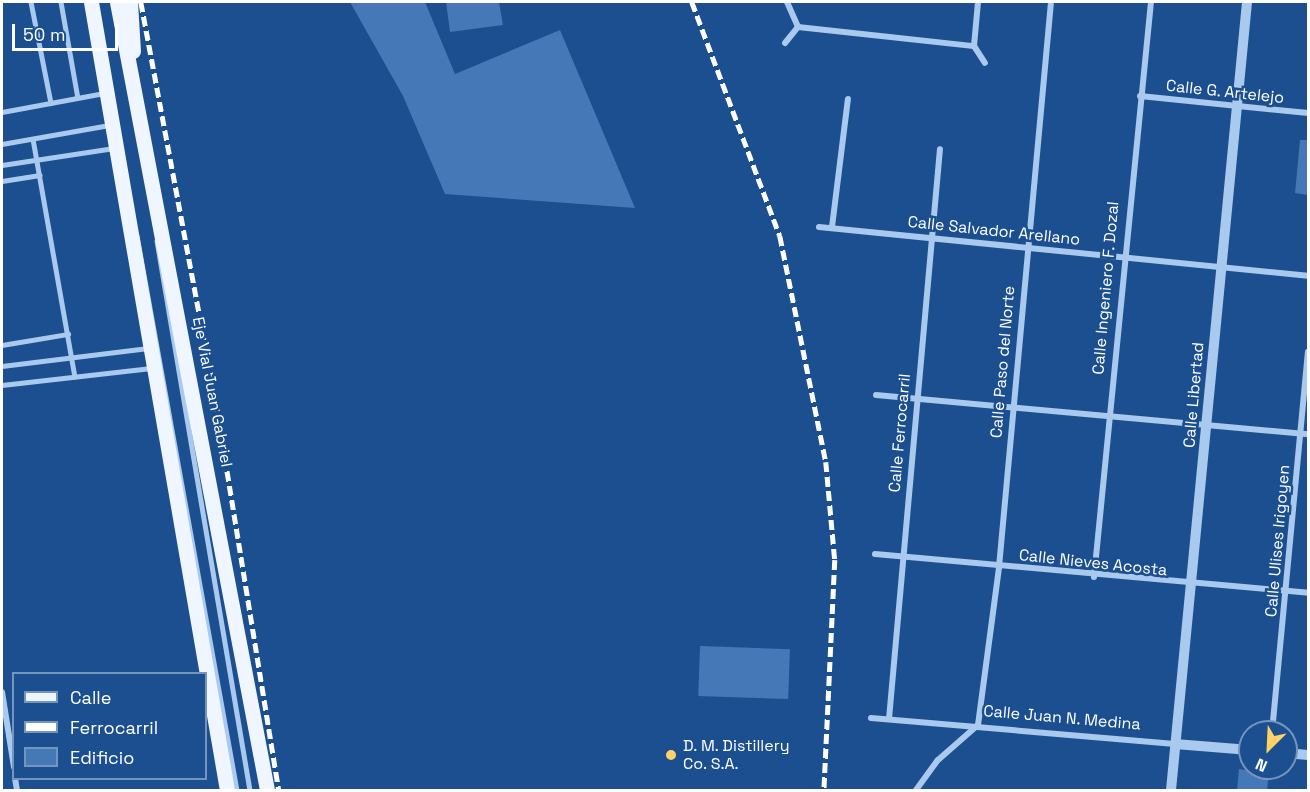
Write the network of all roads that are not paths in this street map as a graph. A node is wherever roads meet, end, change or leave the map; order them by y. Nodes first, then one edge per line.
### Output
1 (31, 2) edge
2 (61, 2) edge
3 (91, 2) edge
4 (117, 2) edge
5 (129, 2) edge
6 (787, 2) edge
7 (978, 2) edge
8 (1051, 2) edge
9 (1150, 2) edge
10 (1247, 2) edge
11 (798, 27) junction
12 (785, 42) dead end
13 (974, 46) junction
14 (984, 63) dead end
15 (107, 93) junction
16 (133, 96) junction
17 (1140, 96) junction
18 (78, 98) junction
19 (848, 99) dead end
20 (51, 103) junction
21 (1238, 108) junction
22 (2, 112) edge
23 (1308, 113) edge
24 (113, 124) junction
25 (33, 139) junction
26 (2, 144) edge
27 (117, 147) junction
28 (940, 149) dead end
29 (36, 159) junction
30 (2, 165) edge
31 (40, 175) junction
32 (2, 182) edge
33 (130, 226) junction
34 (160, 227) junction
35 (819, 227) dead end
36 (832, 228) junction
37 (932, 239) junction
38 (1027, 249) junction
39 (1122, 257) junction
40 (1221, 267) junction
41 (1308, 276) edge
42 (68, 334) junction
43 (2, 345) edge
44 (151, 347) junction
45 (1308, 352) edge
46 (72, 357) junction
47 (2, 366) edge
48 (154, 368) junction
49 (75, 376) junction
50 (2, 385) edge
51 (876, 395) dead end
52 (916, 399) junction
53 (1011, 407) junction
54 (1108, 416) junction
55 (1207, 425) junction
56 (1301, 434) junction
57 (1308, 434) edge
58 (875, 554) dead end
59 (904, 556) junction
60 (999, 567) junction
61 (1094, 577) junction
62 (1191, 586) junction
63 (1287, 591) junction
64 (1308, 593) edge
65 (207, 672) edge
66 (207, 674) edge
67 (2, 692) edge
68 (871, 718) dead end
69 (889, 719) junction
70 (1273, 720) edge
71 (978, 725) junction
72 (1175, 744) junction
73 (1238, 749) edge
74 (12, 754) edge
75 (227, 790) edge
76 (237, 790) edge
77 (250, 790) edge
78 (267, 790) edge
79 (916, 790) edge
80 (1171, 790) edge

1 - 20 lane
2 - 18 lane
3 - 15 main road
4 - 16 main road, Eje Vial Juan Gabriel
5 - 16 main road
6 - 11 street
7 - 13 street
8 - 38 street, Calle Paso del Norte
9 - 17 street, Calle Ingeniero F. Dozal
10 - 21 street, Calle Libertad
11 - 12 street
11 - 13 street
13 - 14 street
15 - 18 lane
15 - 24 main road
16 - 34 main road, Eje Vial Juan Gabriel
17 - 21 street, Calle G. Artelejo
17 - 39 street, Calle Ingeniero F. Dozal
18 - 20 lane
19 - 36 street
20 - 22 lane
21 - 23 street, Calle G. Artelejo
21 - 40 street, Calle Libertad
24 - 25 lane
24 - 27 main road
25 - 26 lane
25 - 29 lane
27 - 29 lane
27 - 33 main road
28 - 37 street, Calle Ferrocarril
29 - 30 lane
29 - 31 lane
31 - 32 lane
31 - 42 lane
33 - 44 main road
33 - 76 lane
34 - 77 lane
34 - 78 main road, Eje Vial Juan Gabriel
35 - 36 street, Calle Salvador Arellano
36 - 37 street, Calle Salvador Arellano
37 - 38 street, Calle Salvador Arellano
37 - 52 street, Calle Ferrocarril
38 - 39 street, Calle Salvador Arellano
38 - 53 street, Calle Paso del Norte
39 - 40 street, Calle Salvador Arellano
39 - 54 street, Calle Ingeniero F. Dozal
40 - 41 street, Calle Salvador Arellano
40 - 55 street, Calle Libertad
42 - 43 lane
42 - 46 lane
44 - 46 lane
44 - 48 main road
45 - 56 street, Calle Ulises Irigoyen
46 - 47 lane
46 - 49 lane
48 - 49 lane
48 - 65 main road
49 - 50 lane
51 - 52 street
52 - 53 street
52 - 59 street, Calle Ferrocarril
53 - 54 street
53 - 60 street, Calle Paso del Norte
54 - 55 street
54 - 61 street, Calle Ingeniero F. Dozal
55 - 56 street
55 - 62 street, Calle Libertad
56 - 57 street
56 - 63 street, Calle Ulises Irigoyen
58 - 59 street, Calle Nieves Acosta
59 - 60 street, Calle Nieves Acosta
59 - 69 street, Calle Ferrocarril
60 - 61 street, Calle Nieves Acosta
60 - 71 street, Calle Paso del Norte
61 - 62 street, Calle Nieves Acosta
62 - 63 street, Calle Nieves Acosta
62 - 72 street, Calle Libertad
63 - 64 street, Calle Nieves Acosta
63 - 70 street, Calle Ulises Irigoyen
66 - 75 main road
67 - 74 street
68 - 69 street, Calle Juan N. Medina
69 - 71 street, Calle Juan N. Medina
71 - 72 street, Calle Juan N. Medina
71 - 79 street
72 - 73 street, Calle Juan N. Medina
72 - 80 street, Calle Libertad

